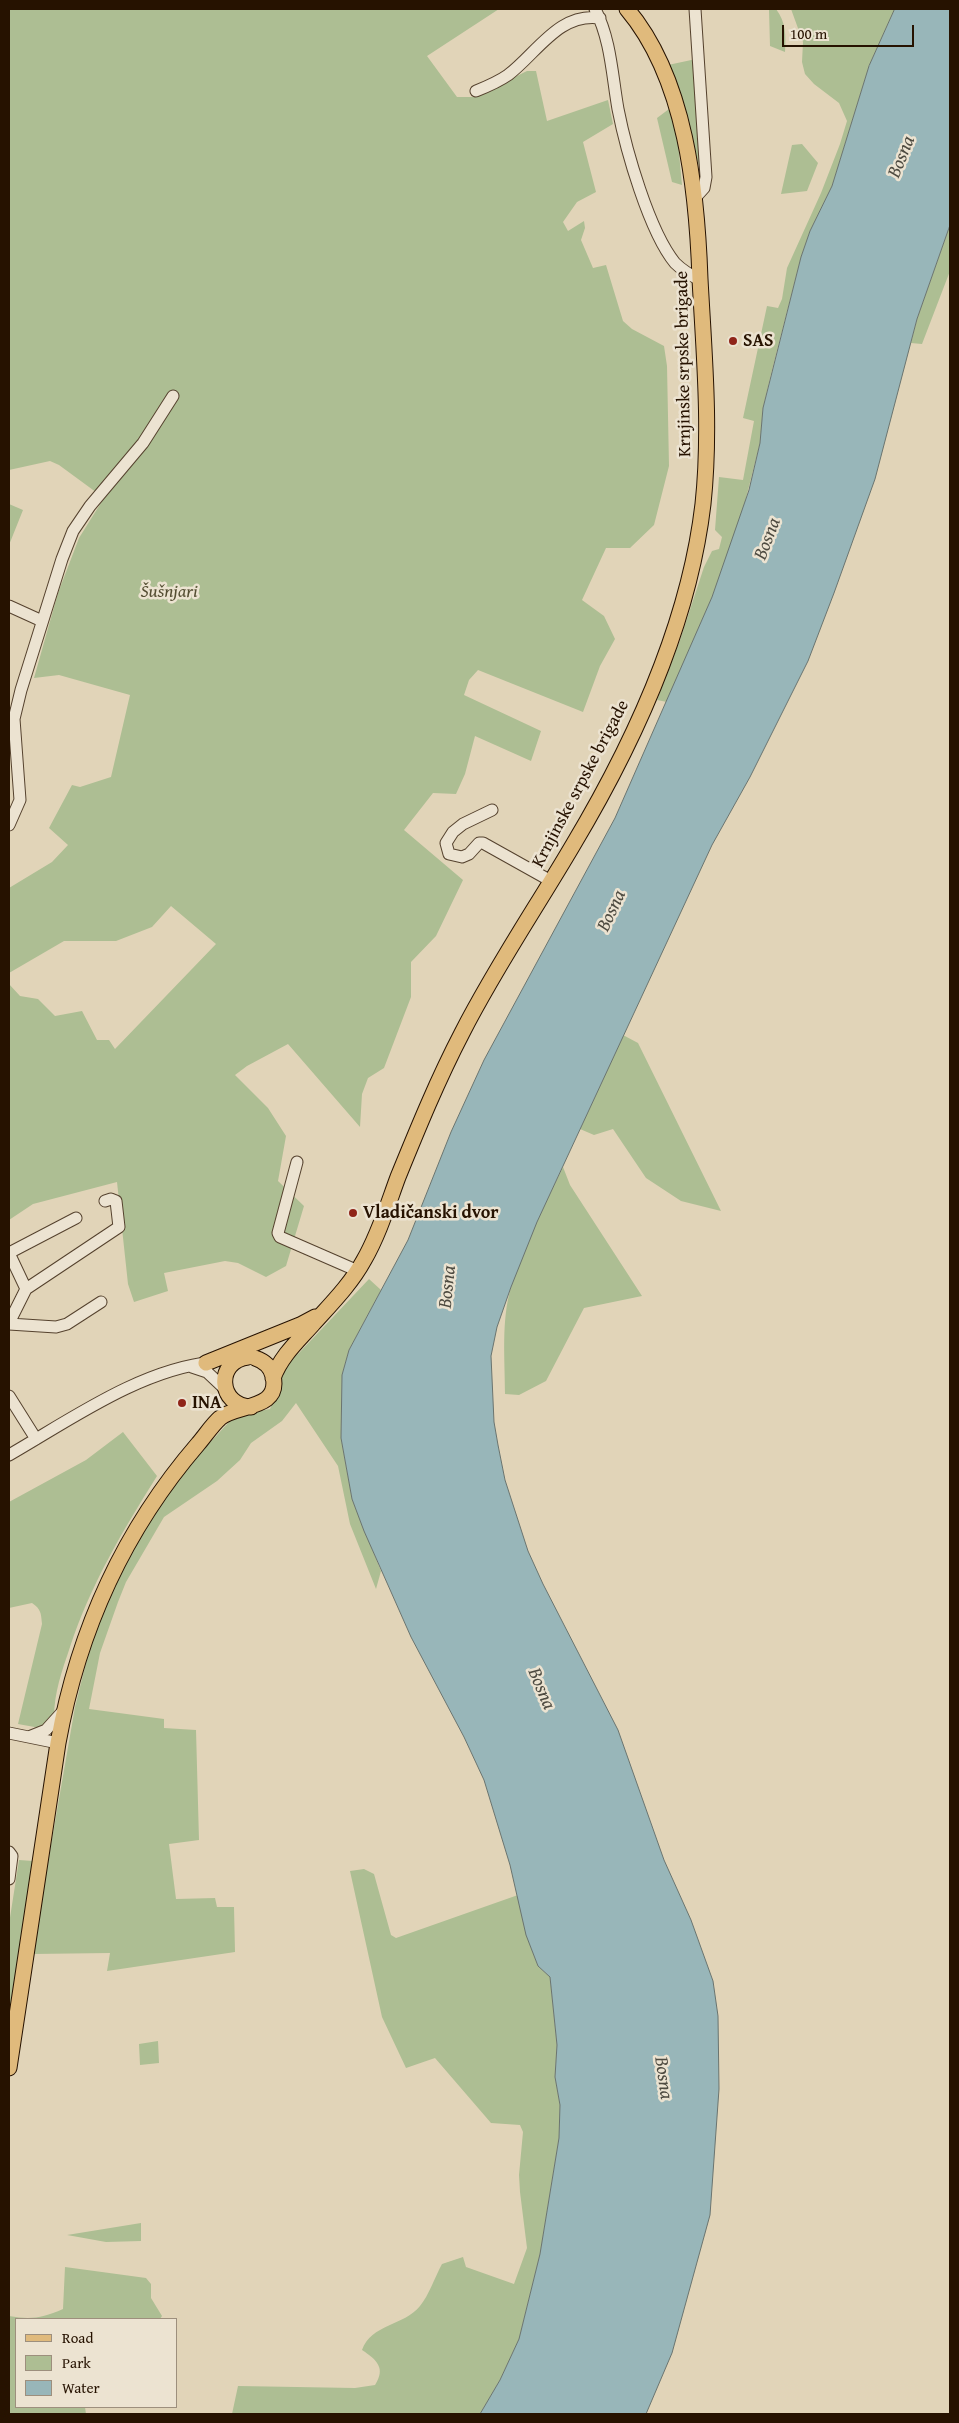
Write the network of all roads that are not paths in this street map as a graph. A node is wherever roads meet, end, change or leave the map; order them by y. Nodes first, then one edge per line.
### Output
1 (627, 9) edge
2 (696, 9) edge
3 (598, 13) edge
4 (476, 91) dead end
5 (695, 198) junction
6 (700, 280) junction
7 (173, 396) dead end
8 (9, 606) edge
9 (42, 621) junction
10 (11, 718) edge
11 (492, 810) dead end
12 (9, 825) edge
13 (551, 882) junction
14 (297, 1162) dead end
15 (105, 1201) dead end
16 (76, 1218) dead end
17 (9, 1253) edge
18 (358, 1271) junction
19 (26, 1289) junction
20 (101, 1302) dead end
21 (325, 1312) junction
22 (9, 1323) edge
23 (290, 1349) junction
24 (255, 1358) junction
25 (237, 1360) junction
26 (206, 1363) junction
27 (186, 1368) junction
28 (274, 1378) junction
29 (226, 1391) junction
30 (9, 1396) edge
31 (251, 1407) junction
32 (221, 1418) junction
33 (36, 1439) junction
34 (9, 1455) edge
35 (64, 1710) junction
36 (9, 1733) edge
37 (28, 1736) junction
38 (58, 1743) junction
39 (9, 1852) edge
40 (9, 1879) edge
41 (9, 2068) edge

1 - 5 main road, Krnjinske srpske brigade
2 - 5 street
3 - 4 street
3 - 6 street
5 - 6 main road, Krnjinske srpske brigade
6 - 13 main road, Krnjinske srpske brigade
7 - 9 street
8 - 9 street
9 - 10 street
10 - 12 street
11 - 13 street
13 - 18 main road, Krnjinske srpske brigade
14 - 18 street
15 - 19 street
16 - 17 street
17 - 19 street
18 - 21 main road, Krnjinske srpske brigade
19 - 22 street
20 - 22 street
21 - 23 main road, Krnjinske srpske brigade
21 - 26 main road
23 - 24 main road
23 - 28 main road, Krnjinske srpske brigade
24 - 25 main road
24 - 28 main road
25 - 26 street
25 - 29 main road
26 - 27 street
27 - 29 street
27 - 33 street
28 - 31 main road
29 - 31 main road
29 - 32 main road
30 - 33 street
31 - 32 main road
32 - 35 main road
33 - 34 street
35 - 37 street
35 - 38 main road
36 - 37 street
37 - 38 street
38 - 41 main road
39 - 40 street

